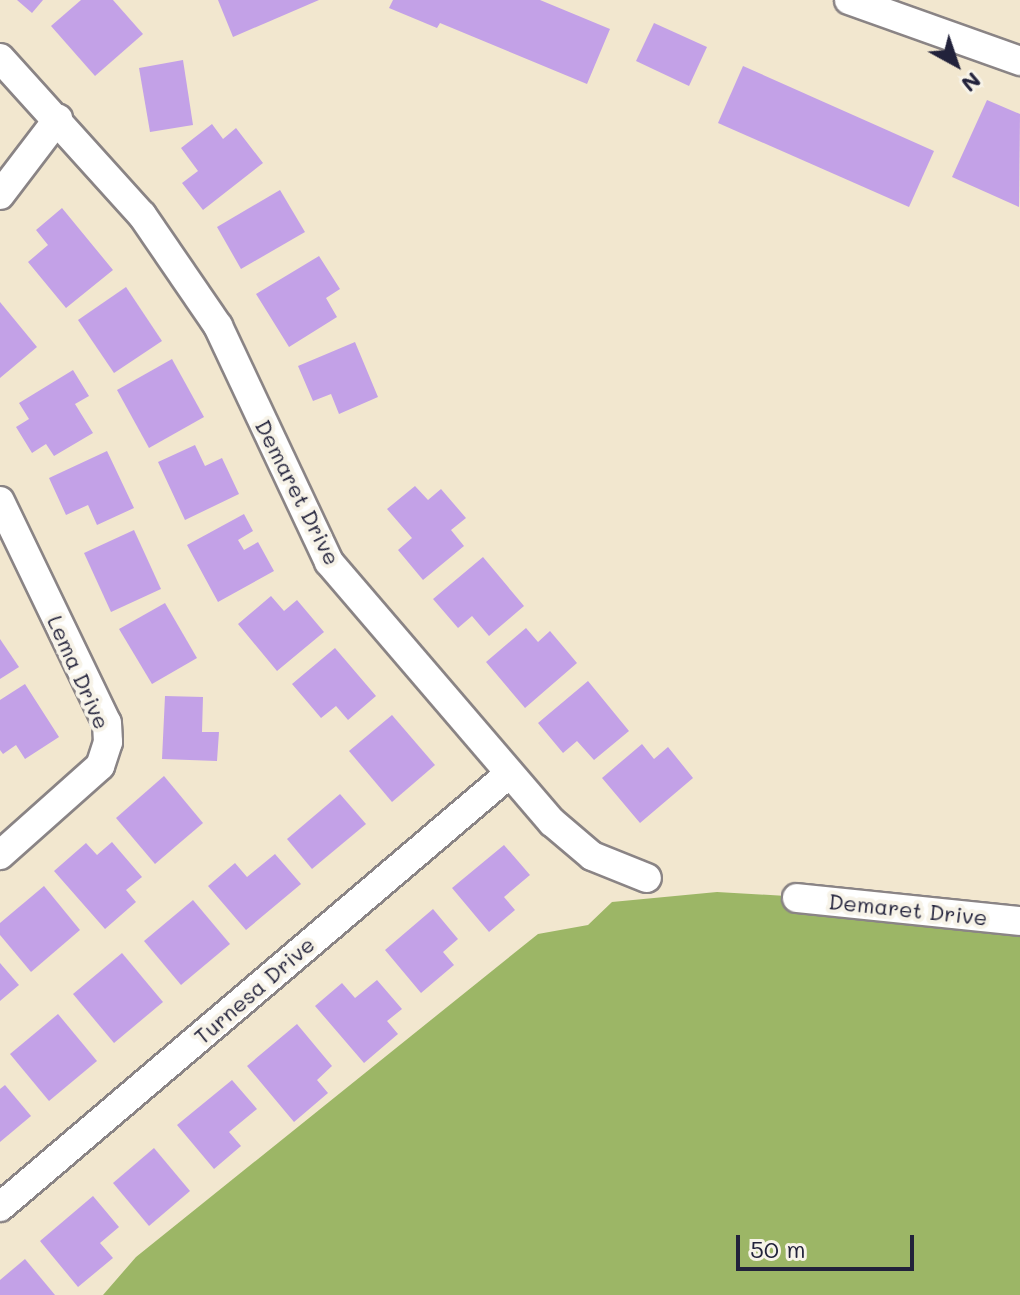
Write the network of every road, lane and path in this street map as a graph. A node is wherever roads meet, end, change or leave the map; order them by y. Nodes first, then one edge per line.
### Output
1 (849, 0) edge
2 (0, 58) edge
3 (1020, 61) edge
4 (58, 119) junction
5 (0, 195) edge
6 (0, 501) edge
7 (509, 774) junction
8 (0, 855) edge
9 (647, 878) dead end
10 (797, 898) dead end
11 (1020, 921) edge
12 (0, 1207) edge

1 - 3 street
2 - 4 street, Demaret Drive
4 - 5 street
4 - 7 street, Demaret Drive
6 - 8 street, Lema Drive
7 - 9 street, Demaret Drive
7 - 12 street, Turnesa Drive
10 - 11 street, Demaret Drive

